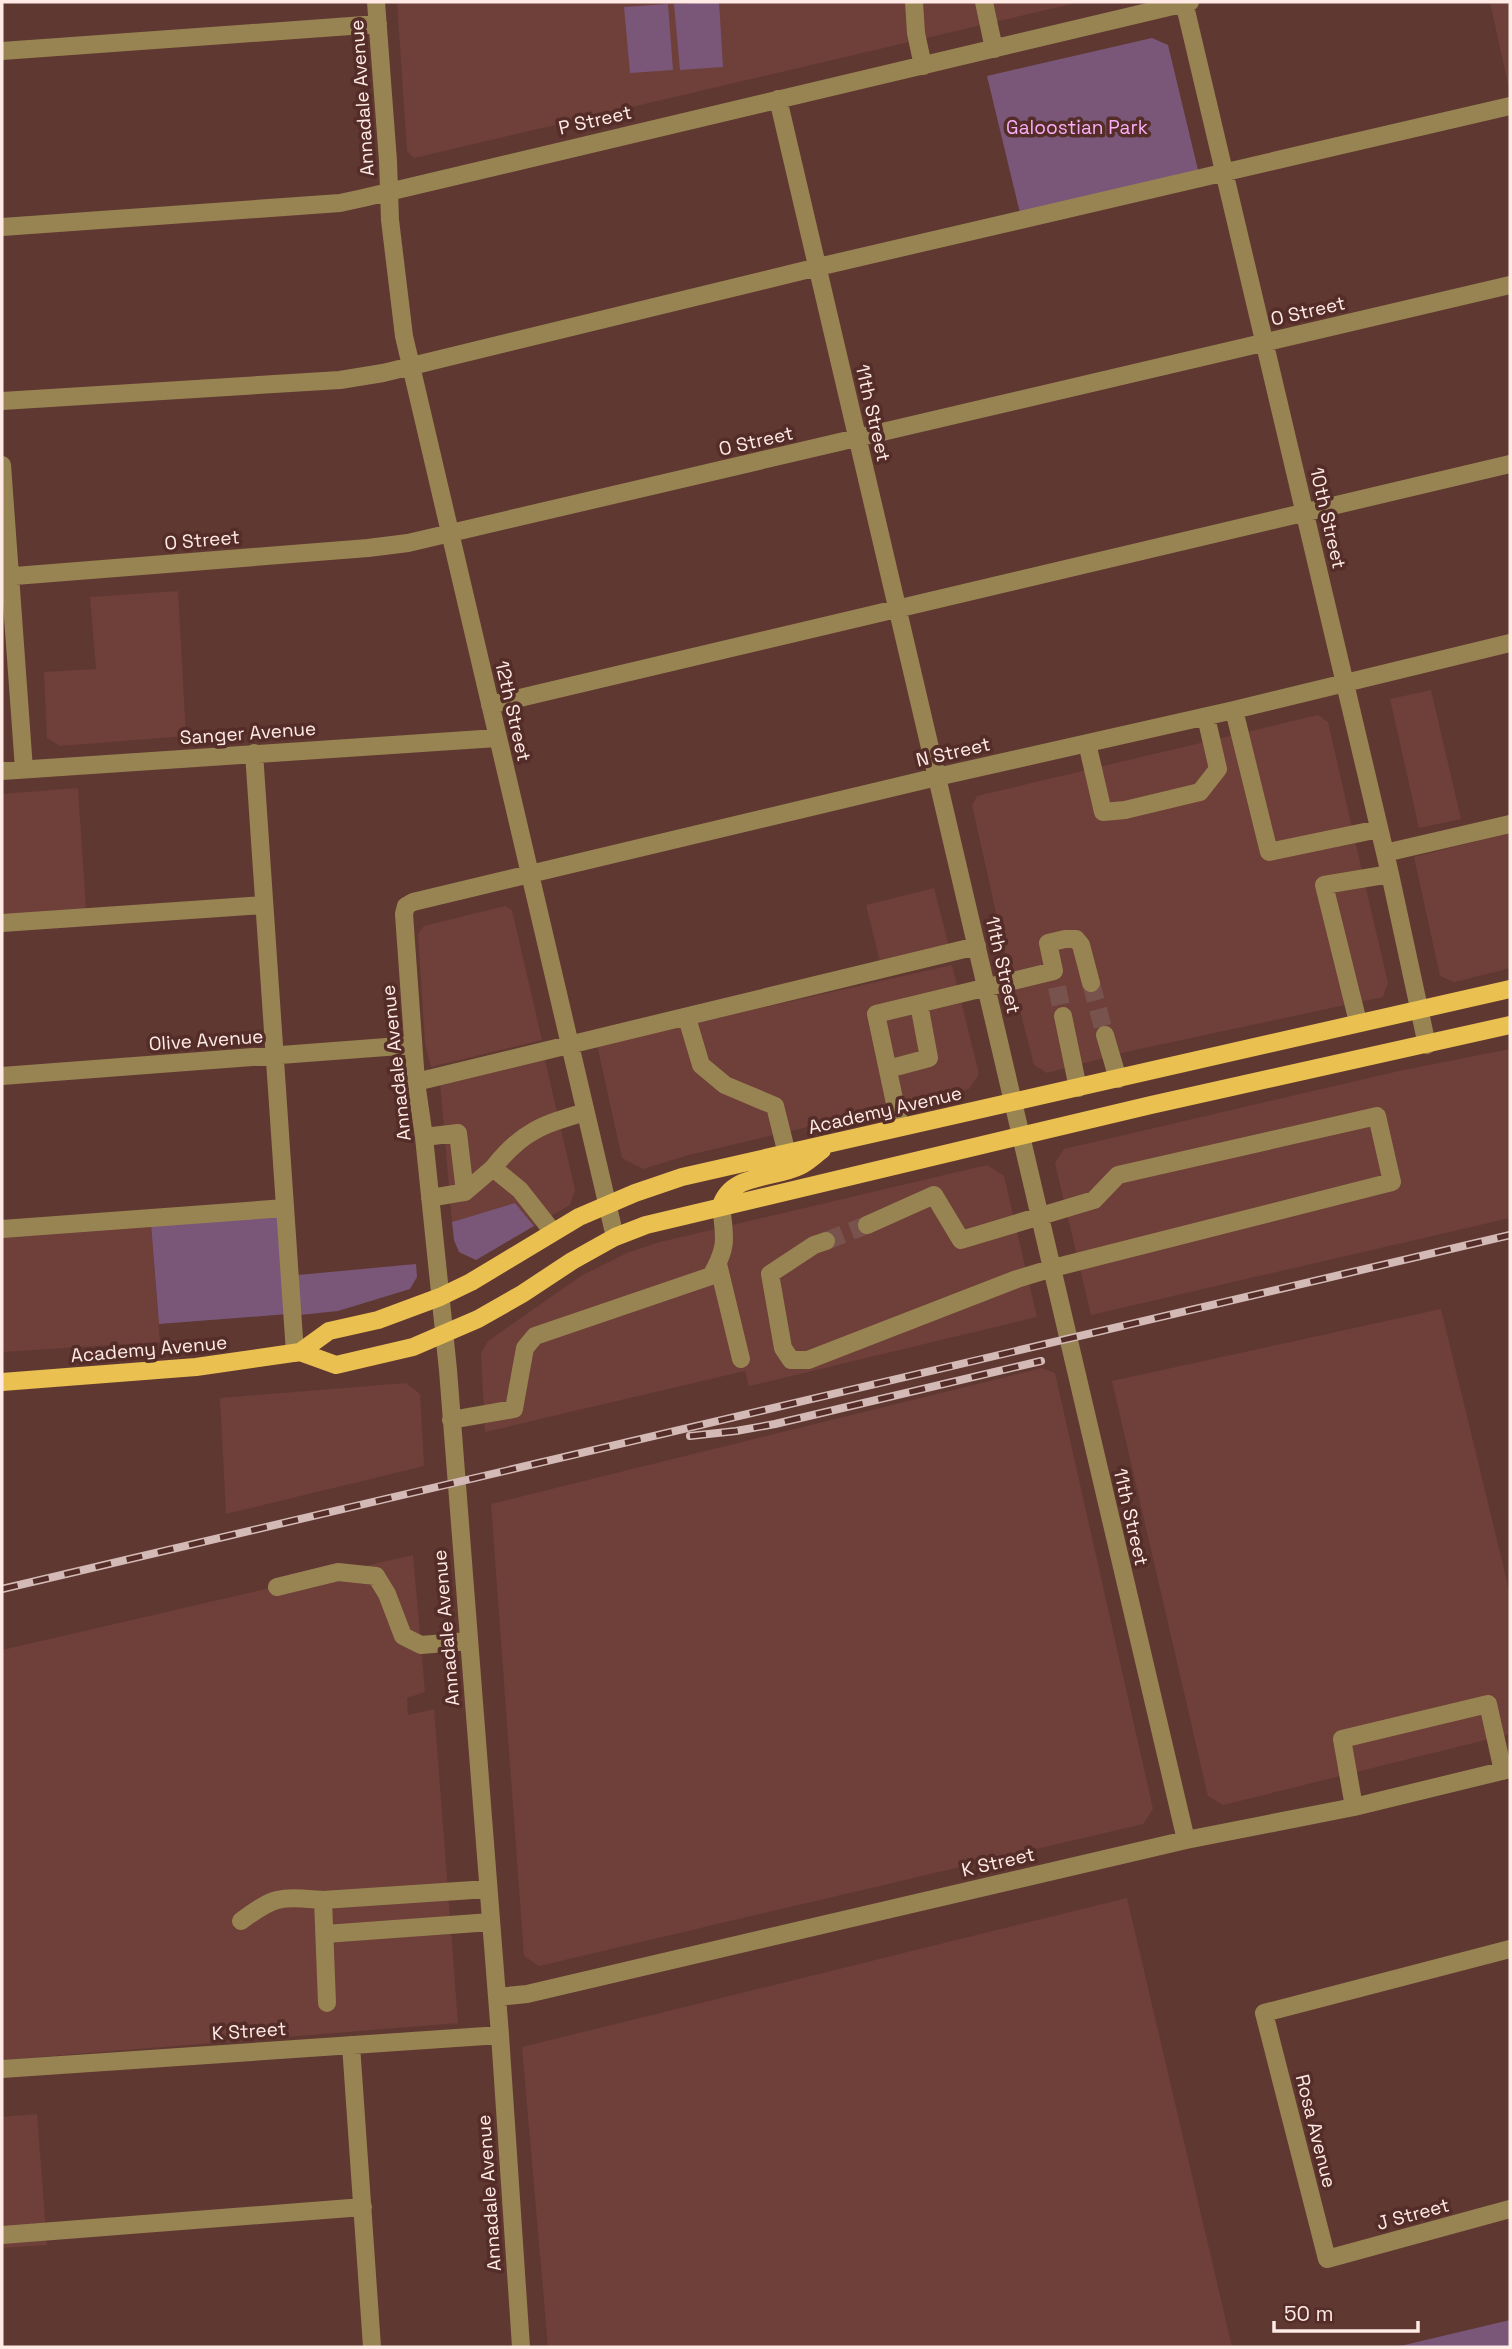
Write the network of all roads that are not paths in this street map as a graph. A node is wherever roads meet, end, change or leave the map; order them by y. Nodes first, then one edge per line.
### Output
1 (376, 2) edge
2 (914, 2) edge
3 (984, 2) edge
4 (1186, 2) edge
5 (378, 24) junction
6 (994, 49) junction
7 (2, 51) edge
8 (923, 66) junction
9 (778, 99) junction
10 (1510, 106) edge
11 (1224, 172) junction
12 (388, 192) junction
13 (2, 228) edge
14 (818, 267) junction
15 (1510, 285) edge
16 (1265, 343) junction
17 (411, 368) junction
18 (2, 401) edge
19 (858, 439) junction
20 (1510, 464) edge
21 (2, 465) edge
22 (1305, 513) junction
23 (451, 533) junction
24 (6, 577) edge
25 (898, 608) junction
26 (1510, 643) edge
27 (1345, 682) junction
28 (490, 705) junction
29 (1234, 710) junction
30 (1206, 717) junction
31 (497, 738) junction
32 (1087, 743) junction
33 (254, 753) junction
34 (24, 769) junction
35 (2, 771) edge
36 (937, 777) junction
37 (1510, 824) edge
38 (1379, 829) junction
39 (1385, 853) junction
40 (1390, 874) junction
41 (531, 875) junction
42 (264, 905) junction
43 (406, 906) joint
44 (2, 923) edge
45 (977, 946) junction
46 (1091, 983) tunnel mouth
47 (986, 988) junction
48 (1510, 989) edge
49 (919, 1004) junction
50 (1419, 1009) junction
51 (1063, 1016) tunnel mouth
52 (687, 1018) junction
53 (1358, 1023) junction
54 (1510, 1025) edge
55 (1105, 1035) tunnel mouth
56 (569, 1044) junction
57 (413, 1045) junction
58 (1427, 1045) junction
59 (275, 1056) junction
60 (888, 1069) junction
61 (2, 1076) edge
62 (1118, 1079) junction
63 (416, 1082) junction
64 (1078, 1088) junction
65 (1014, 1102) junction
66 (585, 1112) junction
67 (900, 1127) junction
68 (1021, 1136) junction
69 (424, 1137) junction
70 (831, 1144) junction
71 (787, 1154) junction
72 (493, 1168) junction
73 (465, 1192) junction
74 (430, 1198) junction
75 (606, 1204) junction
76 (721, 1206) junction
77 (285, 1208) junction
78 (1040, 1215) junction
79 (867, 1225) tunnel mouth
80 (2, 1228) edge
81 (553, 1232) junction
82 (615, 1237) junction
83 (826, 1241) tunnel mouth
84 (718, 1264) junction
85 (1053, 1268) junction
86 (440, 1297) junction
87 (444, 1335) junction
88 (298, 1353) junction
89 (741, 1359) dead end
90 (2, 1382) edge
91 (451, 1420) junction
92 (277, 1587) dead end
93 (468, 1641) junction
94 (1507, 1770) edge
95 (1353, 1807) junction
96 (1186, 1840) junction
97 (488, 1889) junction
98 (323, 1900) junction
99 (241, 1921) dead end
100 (491, 1922) junction
101 (325, 1934) junction
102 (1510, 1949) edge
103 (496, 1997) junction
104 (327, 2003) dead end
105 (499, 2035) junction
106 (351, 2045) junction
107 (2, 2069) edge
108 (363, 2207) junction
109 (1510, 2209) edge
110 (2, 2235) edge
111 (1327, 2259) joint
112 (372, 2347) edge
113 (521, 2347) edge

1 - 5 street, Annadale Avenue
2 - 8 street
3 - 6 street
4 - 6 street, P Street
4 - 11 street, 10th Street
5 - 7 street
5 - 12 street, Annadale Avenue
6 - 8 street, P Street
8 - 9 street, P Street
9 - 12 street, P Street
9 - 14 street, 11th Street
10 - 11 street
11 - 14 street
11 - 16 street, 10th Street
12 - 13 street, P Street
12 - 17 street, 12th Street
14 - 17 street
14 - 19 street, 11th Street
15 - 16 street, O Street
16 - 19 street, O Street
16 - 22 street, 10th Street
17 - 18 street
17 - 23 street, 12th Street
19 - 23 street, O Street
19 - 25 street, 11th Street
20 - 22 street
21 - 24 street
22 - 25 street
22 - 27 street, 10th Street
23 - 24 street, O Street
23 - 28 street, 12th Street
24 - 34 street
25 - 28 street
25 - 36 street, 11th Street
26 - 27 street, N Street
27 - 29 street, N Street
27 - 38 street, 10th Street
28 - 31 street, 12th Street
29 - 30 street, N Street
29 - 38 street
30 - 32 street, N Street
30 - 32 street
31 - 33 street, Sanger Avenue
31 - 41 street, 12th Street
32 - 36 street, N Street
33 - 34 street, Sanger Avenue
33 - 42 street
34 - 35 street, Sanger Avenue
36 - 41 street, N Street
36 - 45 street, 11th Street
37 - 39 street
38 - 39 street, 10th Street
39 - 40 street, 10th Street
40 - 50 street, 10th Street
40 - 53 street
41 - 43 street, N Street
41 - 56 street, 12th Street
42 - 44 street
42 - 59 street
43 - 57 street, Annadale Avenue
45 - 47 street, 11th Street
45 - 52 street
46 - 47 street
47 - 49 street
47 - 65 street, 11th Street
48 - 50 main road, Academy Avenue
49 - 60 street
49 - 60 street
50 - 53 main road, Academy Avenue
50 - 58 street, 10th Street
51 - 64 street
52 - 56 street
52 - 71 street
53 - 62 main road, Academy Avenue
54 - 58 main road, Academy Avenue
55 - 62 street
56 - 63 street
56 - 66 street, 12th Street
57 - 59 street, Olive Avenue
57 - 63 street, Annadale Avenue
58 - 68 main road, Academy Avenue
59 - 61 street, Olive Avenue
59 - 77 street
60 - 67 street
62 - 64 main road, Academy Avenue
63 - 69 street, Annadale Avenue
64 - 65 main road, Academy Avenue
65 - 67 main road, Academy Avenue
65 - 68 street, 11th Street
66 - 72 street
66 - 75 street, 12th Street
67 - 70 main road, Academy Avenue
68 - 76 main road, Academy Avenue
68 - 78 street, 11th Street
69 - 73 street
69 - 74 street, Annadale Avenue
70 - 71 main road, Academy Avenue
70 - 76 main road
71 - 75 main road, Academy Avenue
72 - 73 street
72 - 81 street
73 - 74 street
74 - 86 street, Annadale Avenue
75 - 81 main road, Academy Avenue
75 - 82 street, 12th Street
76 - 82 main road, Academy Avenue
76 - 84 street
77 - 80 street
77 - 88 street
78 - 79 street
78 - 85 street, 11th Street
78 - 85 street
81 - 86 main road, Academy Avenue
82 - 87 main road, Academy Avenue
83 - 85 street
84 - 89 street
84 - 91 street
85 - 96 street, 11th Street
86 - 87 street, Annadale Avenue
86 - 88 main road, Academy Avenue
87 - 88 main road, Academy Avenue
87 - 91 street, Annadale Avenue
88 - 90 main road, Academy Avenue
91 - 93 street, Annadale Avenue
92 - 93 street
93 - 97 street, Annadale Avenue
94 - 95 street, K Street
94 - 95 street
95 - 96 street, K Street
96 - 103 street, K Street
97 - 98 street
97 - 100 street, Annadale Avenue
98 - 99 street
98 - 101 street
100 - 101 street
100 - 103 street, Annadale Avenue
101 - 104 street
102 - 111 street, Rosa Avenue
103 - 105 street, Annadale Avenue
105 - 106 street, K Street
105 - 113 street, Annadale Avenue
106 - 107 street, K Street
106 - 108 street
108 - 110 street
108 - 112 street
109 - 111 street, J Street

